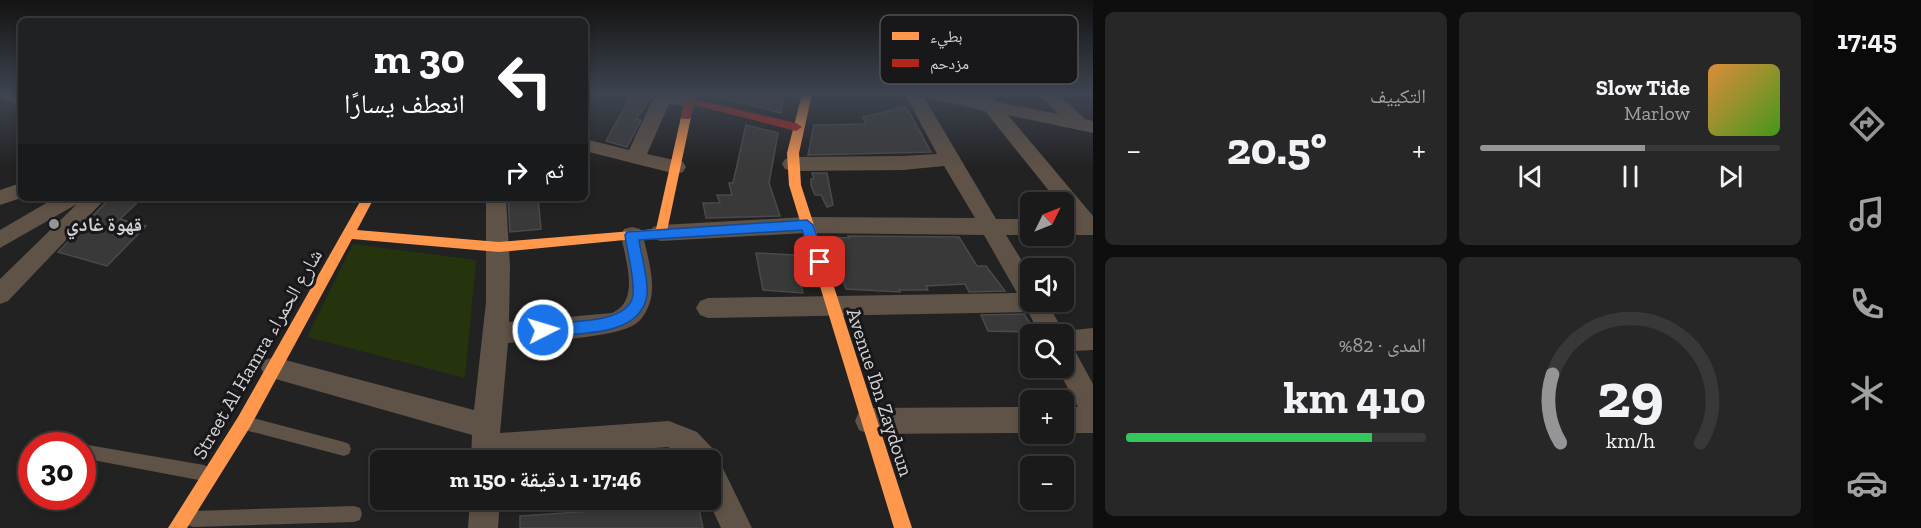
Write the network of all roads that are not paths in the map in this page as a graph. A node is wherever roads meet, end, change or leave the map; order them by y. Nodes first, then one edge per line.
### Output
1 (653, 119) edge
2 (686, 119) edge
3 (762, 119) edge
4 (799, 119) edge
5 (928, 119) edge
6 (1001, 119) edge
7 (1050, 119) edge
8 (1076, 119) edge
9 (796, 127) junction
10 (1089, 130) edge
11 (588, 146) edge
12 (635, 158) junction
13 (951, 159) junction
14 (792, 164) junction
15 (676, 167) junction
16 (18, 191) edge
17 (0, 198) edge
18 (66, 201) edge
19 (93, 201) edge
20 (366, 201) edge
21 (496, 201) edge
22 (807, 225) junction
23 (991, 227) junction
24 (1020, 227) edge
25 (1074, 227) edge
26 (1091, 227) edge
27 (661, 232) junction
28 (347, 234) junction
29 (632, 235) junction
30 (0, 240) edge
31 (499, 247) junction
32 (1020, 277) edge
33 (0, 294) edge
34 (1020, 302) edge
35 (831, 304) junction
36 (708, 308) dead end
37 (496, 334) junction
38 (1093, 339) edge
39 (1074, 340) edge
40 (274, 368) junction
41 (1074, 374) edge
42 (1093, 410) edge
43 (1020, 420) edge
44 (1074, 420) edge
45 (1093, 420) edge
46 (868, 421) junction
47 (244, 422) junction
48 (485, 445) edge
49 (344, 449) dead end
50 (695, 450) edge
51 (96, 453) edge
52 (211, 474) junction
53 (721, 494) edge
54 (484, 510) edge
55 (354, 514) dead end
56 (180, 523) edge
57 (483, 528) edge
58 (737, 528) edge
59 (903, 528) edge

1 - 12 street
2 - 15 street
3 - 9 street
4 - 9 street, Avenue Ibn Zaydoun
5 - 13 street
6 - 26 street
7 - 10 street
8 - 10 street
9 - 14 street, Avenue Ibn Zaydoun
11 - 12 street
12 - 15 street
13 - 14 street
13 - 23 street
14 - 22 street, Avenue Ibn Zaydoun
15 - 27 street
16 - 17 street
18 - 30 street
19 - 33 street
20 - 28 street, Street Al Hamra شارع الحمراء
21 - 31 street
22 - 23 street
22 - 27 street
22 - 35 street, Avenue Ibn Zaydoun
23 - 24 street
23 - 32 street
25 - 26 street
27 - 29 street
28 - 31 street
28 - 40 street, Street Al Hamra شارع الحمراء
29 - 31 street
29 - 37 street
31 - 37 street
34 - 35 street
35 - 36 street
35 - 46 street, Avenue Ibn Zaydoun
37 - 48 street
38 - 39 street
40 - 47 street, Street Al Hamra شارع الحمراء
40 - 48 street
41 - 42 street
43 - 46 street
44 - 45 street
46 - 59 street, Avenue Ibn Zaydoun
47 - 49 lane
47 - 52 street, Street Al Hamra شارع الحمراء
48 - 50 street
51 - 52 lane
52 - 56 street, Street Al Hamra شارع الحمراء
53 - 58 street
54 - 57 street
55 - 56 lane

